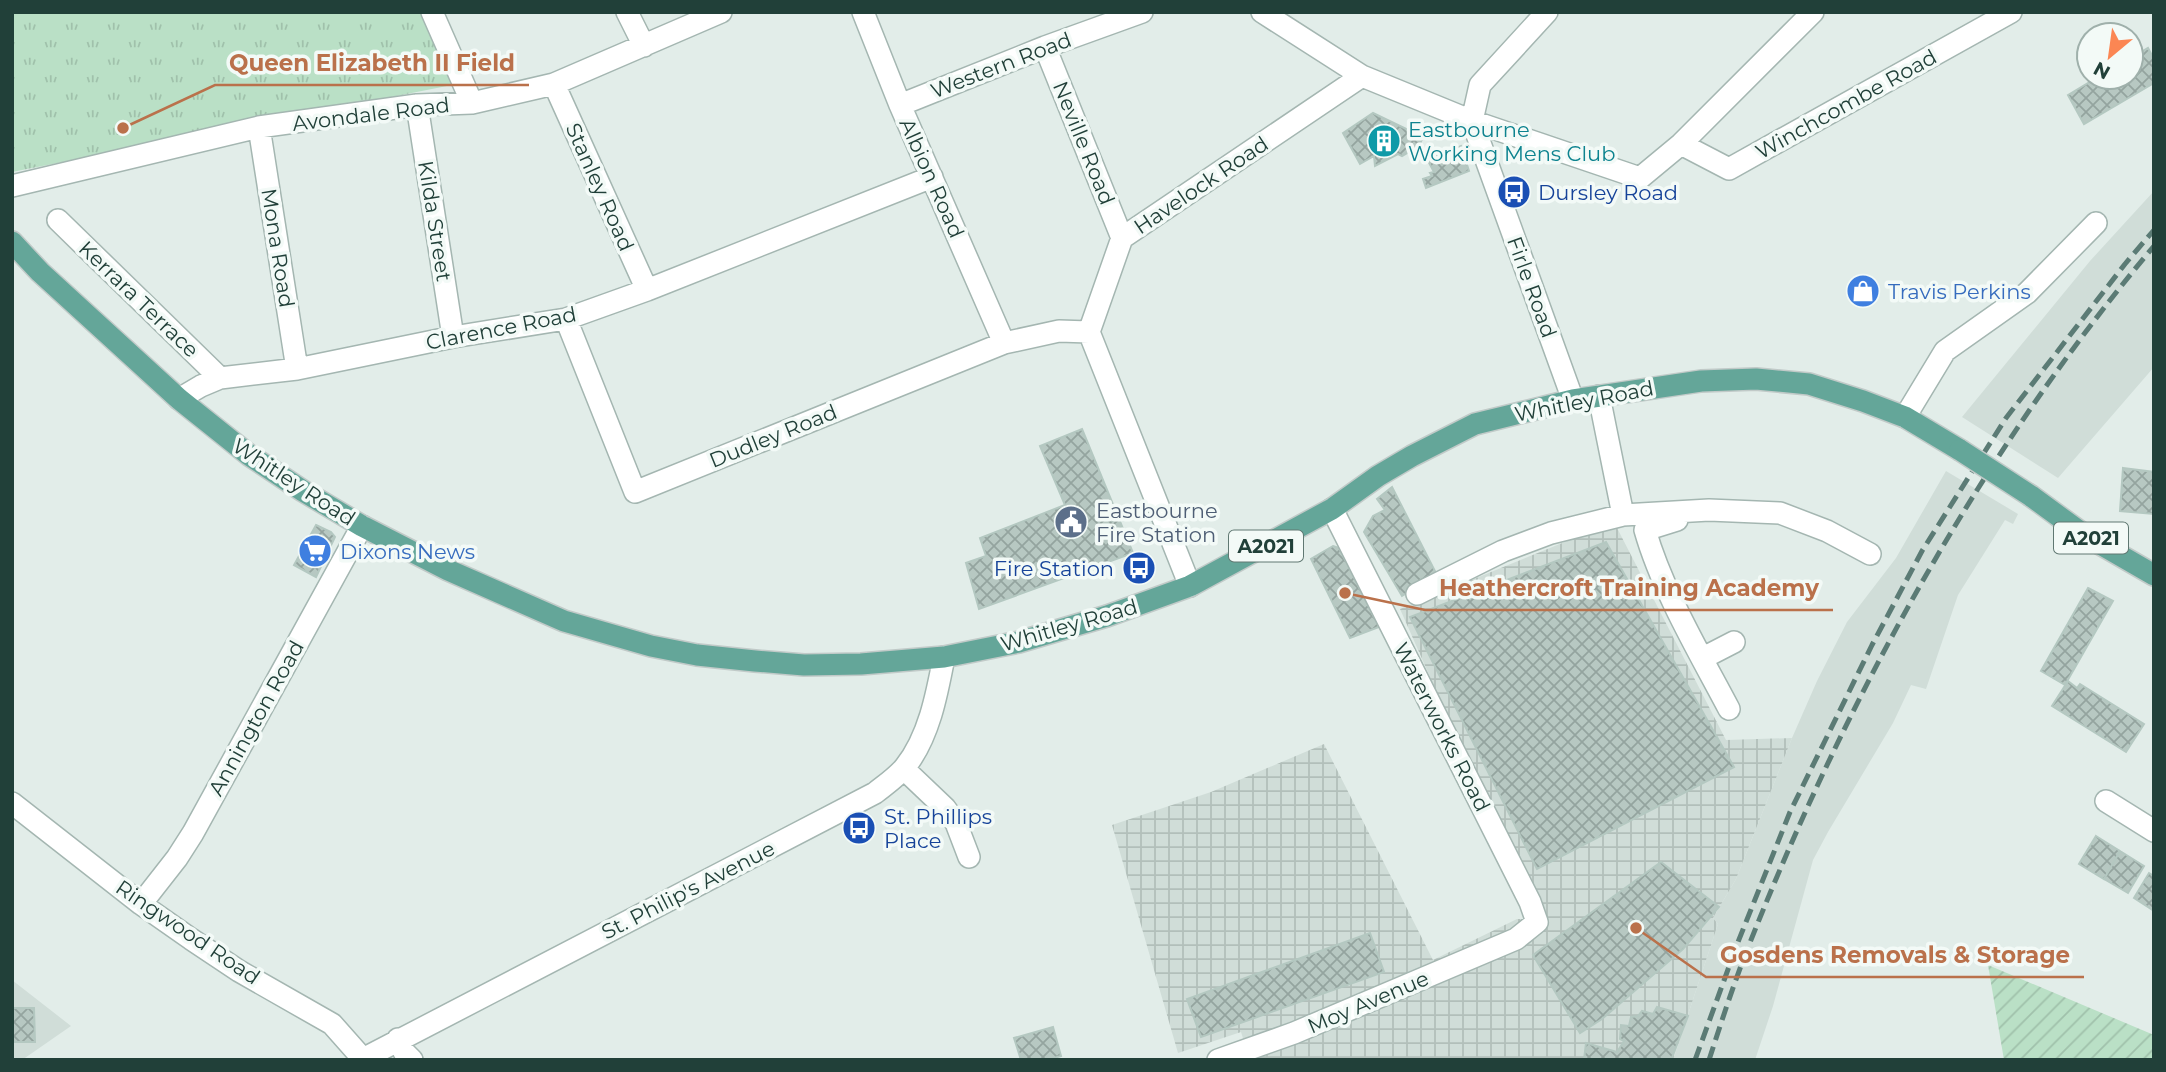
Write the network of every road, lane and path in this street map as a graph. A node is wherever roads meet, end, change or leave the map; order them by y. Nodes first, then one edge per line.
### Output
1 (432, 12) edge
2 (627, 12) edge
3 (721, 12) edge
4 (863, 12) edge
5 (1142, 12) edge
6 (1262, 12) edge
7 (1547, 12) edge
8 (1813, 12) edge
9 (2011, 12) edge
10 (644, 46) junction
11 (1045, 47) junction
12 (1362, 76) junction
13 (554, 84) junction
14 (472, 103) junction
15 (417, 105) junction
16 (900, 105) junction
17 (1472, 121) junction
18 (259, 127) junction
19 (1681, 144) junction
20 (932, 177) junction
21 (12, 186) edge
22 (58, 220) dead end
23 (2096, 223) dead end
24 (1122, 238) junction
25 (12, 242) edge
26 (647, 290) junction
27 (566, 319) junction
28 (1089, 332) junction
29 (453, 337) junction
30 (1004, 343) junction
31 (297, 369) junction
32 (220, 378) junction
33 (1599, 396) junction
34 (179, 399) junction
35 (1573, 400) junction
36 (1905, 417) junction
37 (1332, 509) junction
38 (1709, 510) junction
39 (1623, 515) junction
40 (362, 526) junction
41 (1870, 554) dead end
42 (2154, 575) edge
43 (1189, 586) junction
44 (1418, 594) dead end
45 (1734, 642) dead end
46 (944, 657) junction
47 (1703, 658) junction
48 (1729, 709) dead end
49 (904, 769) junction
50 (2106, 801) dead end
51 (12, 803) edge
52 (2154, 831) edge
53 (969, 857) dead end
54 (141, 904) junction
55 (1516, 939) joint
56 (398, 1039) junction
57 (1227, 1058) edge
58 (362, 1059) edge
59 (412, 1060) edge

1 - 14 street
2 - 10 street
3 - 10 street, Avondale Road
4 - 16 street, Albion Road
5 - 11 street, Western Road
6 - 12 street
7 - 17 street
8 - 19 street
9 - 19 street, Winchcombe Road
10 - 13 street, Avondale Road
11 - 16 street, Western Road
11 - 24 street, Neville Road
12 - 17 street
12 - 24 street, Havelock Road
13 - 14 street, Avondale Road
13 - 26 street, Stanley Road
14 - 15 street, Avondale Road
15 - 18 street, Avondale Road
15 - 29 street, Kilda Street
16 - 20 street, Albion Road
17 - 19 street
17 - 35 street, Firle Road
18 - 21 street, Avondale Road
18 - 31 street, Mona Road
20 - 26 street, Clarence Road
20 - 30 street, Albion Road
22 - 32 street, Kerrara Terrace
23 - 36 street
24 - 28 street, Havelock Road
25 - 34 main road, Whitley Road / A2021
26 - 27 street, Clarence Road
27 - 29 street, Clarence Road
27 - 30 street, Dudley Road
28 - 30 street, Dudley Road
28 - 43 street
29 - 31 street, Clarence Road
31 - 32 street, Clarence Road
32 - 34 street, Clarence Road
33 - 35 main road, Whitley Road / A2021
33 - 36 main road, Whitley Road / A2021
33 - 39 street
34 - 40 main road, Whitley Road / A2021
35 - 37 main road, Whitley Road / A2021
36 - 42 main road, Whitley Road / A2021, bridge
37 - 43 main road, Whitley Road / A2021
37 - 55 street, Waterworks Road
38 - 39 street
38 - 41 street
38 - 47 street
39 - 44 street
40 - 46 main road, Whitley Road / A2021
40 - 54 street, Annington Road
43 - 46 main road, Whitley Road / A2021
45 - 47 street
46 - 49 street, St. Philip's Avenue
47 - 48 street
49 - 53 street
49 - 56 street, St. Philip's Avenue
50 - 52 street
51 - 54 street, Ringwood Road
54 - 58 street, Ringwood Road
55 - 57 street, Moy Avenue
56 - 58 street, St. Philip's Avenue
56 - 59 street

